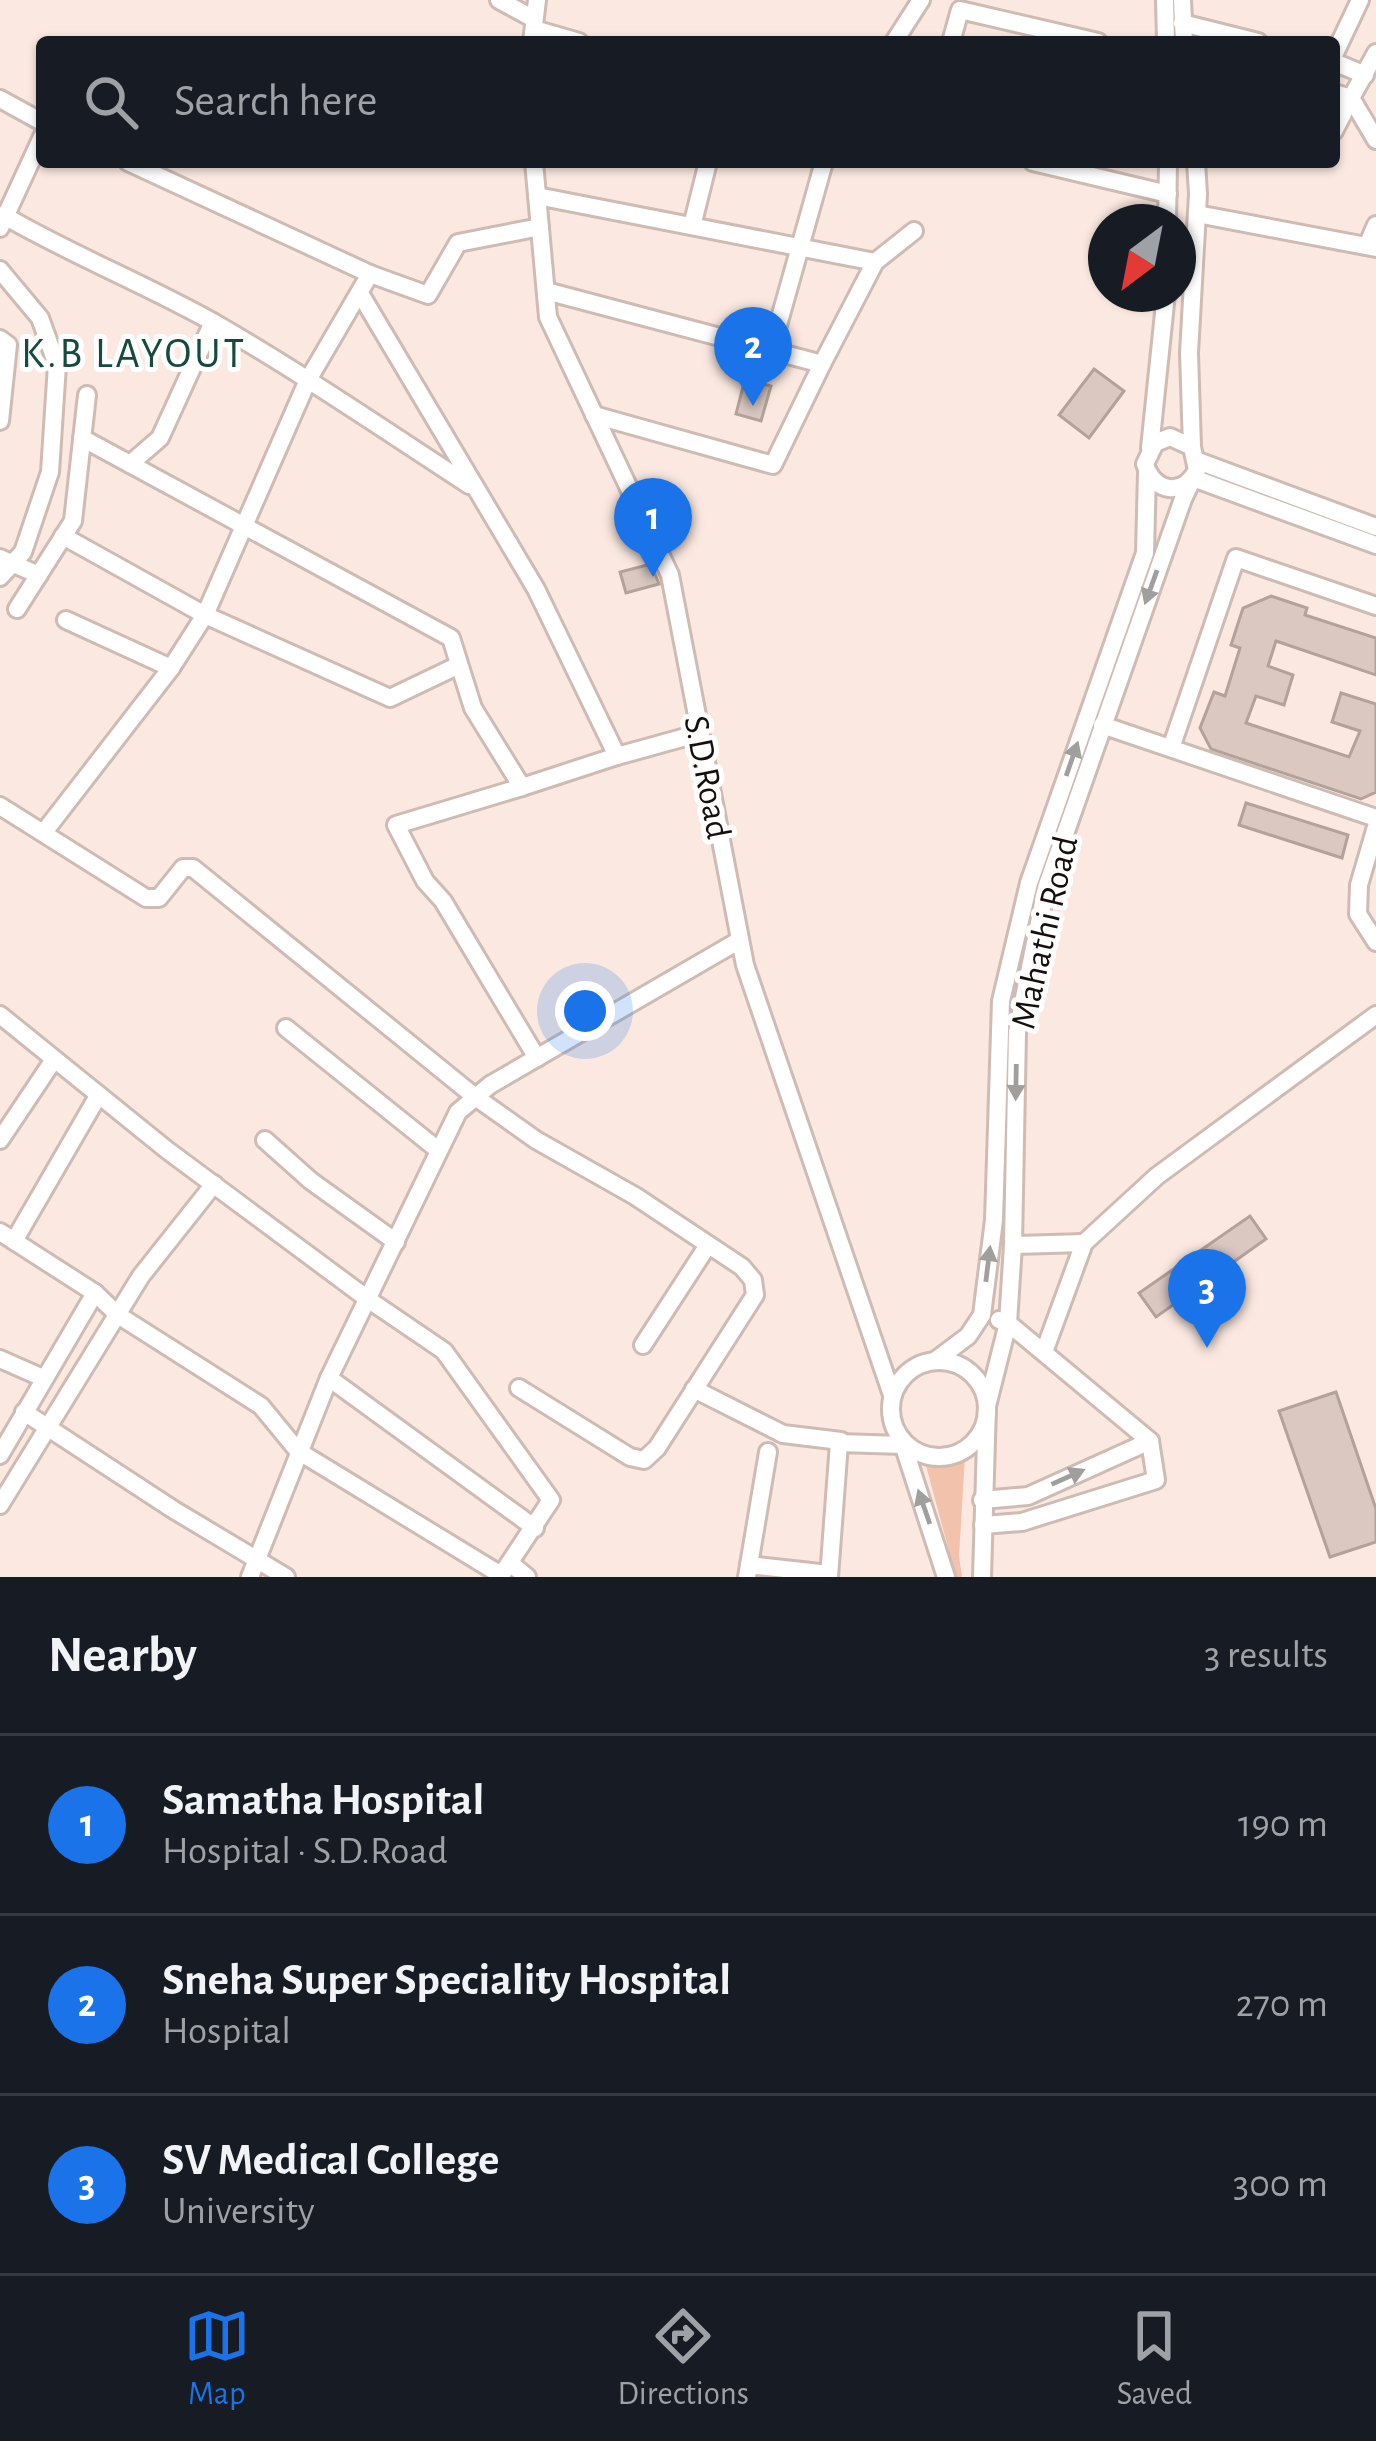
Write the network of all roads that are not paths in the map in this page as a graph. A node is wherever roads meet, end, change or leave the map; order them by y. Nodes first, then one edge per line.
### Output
1 (499, 0) edge
2 (921, 0) edge
3 (1165, 0) edge
4 (1182, 0) edge
5 (1362, 0) edge
6 (958, 5) edge
7 (1376, 10) edge
8 (534, 23) edge
9 (1184, 33) edge
10 (565, 36) edge
11 (898, 36) edge
12 (952, 36) edge
13 (1075, 36) edge
14 (1166, 36) edge
15 (1340, 46) edge
16 (1376, 53) edge
17 (1352, 88) edge
18 (0, 99) edge
19 (1340, 117) edge
20 (36, 119) edge
21 (1376, 140) edge
22 (36, 150) edge
23 (141, 168) edge
24 (535, 168) edge
25 (706, 168) edge
26 (822, 168) edge
27 (1058, 168) edge
28 (1168, 168) edge
29 (1196, 168) edge
30 (1168, 194) junction
31 (537, 196) junction
32 (1168, 204) edge
33 (1192, 204) edge
34 (2, 222) edge
35 (1196, 223) edge
36 (1376, 225) edge
37 (540, 226) junction
38 (692, 226) junction
39 (914, 231) dead end
40 (800, 247) junction
41 (1372, 247) edge
42 (875, 262) junction
43 (0, 270) edge
44 (370, 274) junction
45 (546, 291) junction
46 (361, 296) junction
47 (1164, 312) edge
48 (1189, 312) edge
49 (213, 322) junction
50 (0, 339) edge
51 (771, 350) junction
52 (1161, 351) junction
53 (1189, 353) junction
54 (822, 364) junction
55 (308, 380) junction
56 (87, 395) dead end
57 (594, 415) junction
58 (0, 421) edge
59 (82, 438) junction
60 (1150, 449) junction
61 (1194, 462) junction
62 (130, 464) junction
63 (1147, 472) junction
64 (472, 488) junction
65 (244, 526) junction
66 (1376, 527) edge
67 (63, 536) junction
68 (1376, 544) edge
69 (4, 566) edge
70 (39, 575) junction
71 (1376, 606) edge
72 (17, 609) dead end
73 (205, 615) junction
74 (67, 620) dead end
75 (459, 664) junction
76 (171, 668) junction
77 (1102, 725) junction
78 (700, 734) junction
79 (1171, 748) junction
80 (617, 756) junction
81 (522, 787) junction
82 (0, 806) edge
83 (1376, 823) edge
84 (44, 832) junction
85 (1037, 886) junction
86 (740, 940) junction
87 (1376, 942) edge
88 (1376, 1015) edge
89 (3, 1024) edge
90 (286, 1028) dead end
91 (537, 1058) junction
92 (53, 1061) junction
93 (98, 1096) junction
94 (474, 1096) junction
95 (265, 1140) dead end
96 (0, 1141) edge
97 (438, 1150) junction
98 (214, 1184) junction
99 (7, 1236) edge
100 (396, 1242) junction
101 (1084, 1243) junction
102 (708, 1245) junction
103 (1013, 1245) junction
104 (95, 1293) junction
105 (369, 1300) junction
106 (118, 1315) junction
107 (982, 1316) junction
108 (1008, 1323) junction
109 (643, 1345) dead end
110 (1044, 1352) junction
111 (0, 1360) edge
112 (937, 1360) junction
113 (43, 1378) junction
114 (329, 1378) junction
115 (519, 1388) dead end
116 (694, 1389) junction
117 (892, 1396) junction
118 (988, 1406) junction
119 (24, 1412) junction
120 (48, 1427) junction
121 (842, 1441) junction
122 (1150, 1441) junction
123 (902, 1442) junction
124 (2, 1448) edge
125 (298, 1451) junction
126 (768, 1452) dead end
127 (982, 1500) junction
128 (0, 1505) edge
129 (983, 1525) junction
130 (535, 1528) junction
131 (258, 1557) junction
132 (748, 1571) edge
133 (504, 1572) edge
134 (829, 1576) edge
135 (250, 1577) edge
136 (286, 1577) edge
137 (527, 1577) edge
138 (946, 1577) edge
139 (982, 1577) edge

1 - 8 street
2 - 11 street
3 - 14 street
4 - 9 street
5 - 7 street
5 - 15 street
6 - 12 street
6 - 13 street
8 - 10 street
16 - 17 street
17 - 19 street
17 - 21 street
18 - 20 street
22 - 34 street
23 - 44 street
24 - 31 street, S.D.Road
25 - 38 street
26 - 40 street
27 - 30 street
28 - 30 street, Mahathi Road
29 - 33 street, Mahathi Road
30 - 32 street, Mahathi Road
31 - 37 street, S.D.Road
31 - 38 street
34 - 49 street
35 - 41 street
36 - 41 street
37 - 44 street
37 - 45 street, S.D.Road
38 - 40 street
39 - 42 street
40 - 42 street
40 - 51 street
42 - 54 street
43 - 69 street
44 - 46 street
45 - 51 street
45 - 57 street, S.D.Road
46 - 55 street
46 - 64 street
47 - 52 street, Mahathi Road
48 - 53 street, Mahathi Road
49 - 55 street
49 - 62 street
50 - 58 street
51 - 54 street
52 - 53 street
52 - 60 street, Mahathi Road
53 - 61 street, Mahathi Road
54 - 57 street
55 - 64 street
55 - 65 street
56 - 59 street
57 - 78 street, S.D.Road
59 - 62 street
59 - 67 street
60 - 61 street
60 - 63 street, Mahathi Road
61 - 63 street
61 - 66 street
61 - 68 street
61 -> 77 street, Mahathi Road
62 - 65 street
85 -> 63 street, Mahathi Road
64 - 80 street
65 - 73 street
65 - 75 street
67 - 70 street
67 - 73 street
69 - 70 street
70 - 72 street
71 - 79 street
73 - 75 street
73 - 76 street
74 - 76 street
75 - 81 street
76 - 84 street
77 - 79 street
77 - 85 street, Mahathi Road
78 - 80 street
78 - 86 street, S.D.Road
79 - 83 street
80 - 81 street
81 - 91 street
82 - 84 street
83 - 87 street
84 - 94 street
85 -> 103 street, Mahathi Road
107 -> 85 street, Mahathi Road
86 - 91 street
86 - 117 street, S.D.Road
88 - 101 street
89 - 92 street
90 - 97 street
91 - 94 street
92 - 93 street
92 - 96 street
93 - 98 street
93 - 99 street
94 - 97 street
94 - 102 street
95 - 100 street
97 - 100 street
98 - 105 street
98 - 106 street
99 - 104 street
100 - 105 street
101 - 103 street
101 - 110 street
102 - 109 street
102 - 116 street
103 - 108 street, Mahathi Road
104 - 106 street
104 - 113 street
105 - 114 street
105 - 130 street
106 - 120 street
106 - 125 street
107 - 108 street
107 - 112 street
108 - 110 street
108 - 118 street, Mahathi Road
110 - 122 street
111 - 113 street
112 - 117 street
112 - 118 street
113 - 119 street
114 - 125 street
114 - 130 street
115 - 116 street
116 - 121 street
117 - 123 street
118 - 123 street
118 - 127 street
119 - 120 street
119 - 124 street
120 - 128 street
120 - 131 street
121 - 123 street
121 - 134 street
127 -> 122 street
122 - 129 street
138 -> 123 street
125 - 131 street
125 - 133 street
126 - 132 street
127 - 129 street
129 - 139 street
130 - 133 street
131 - 135 street
131 - 136 street
132 - 134 street
133 - 137 street

